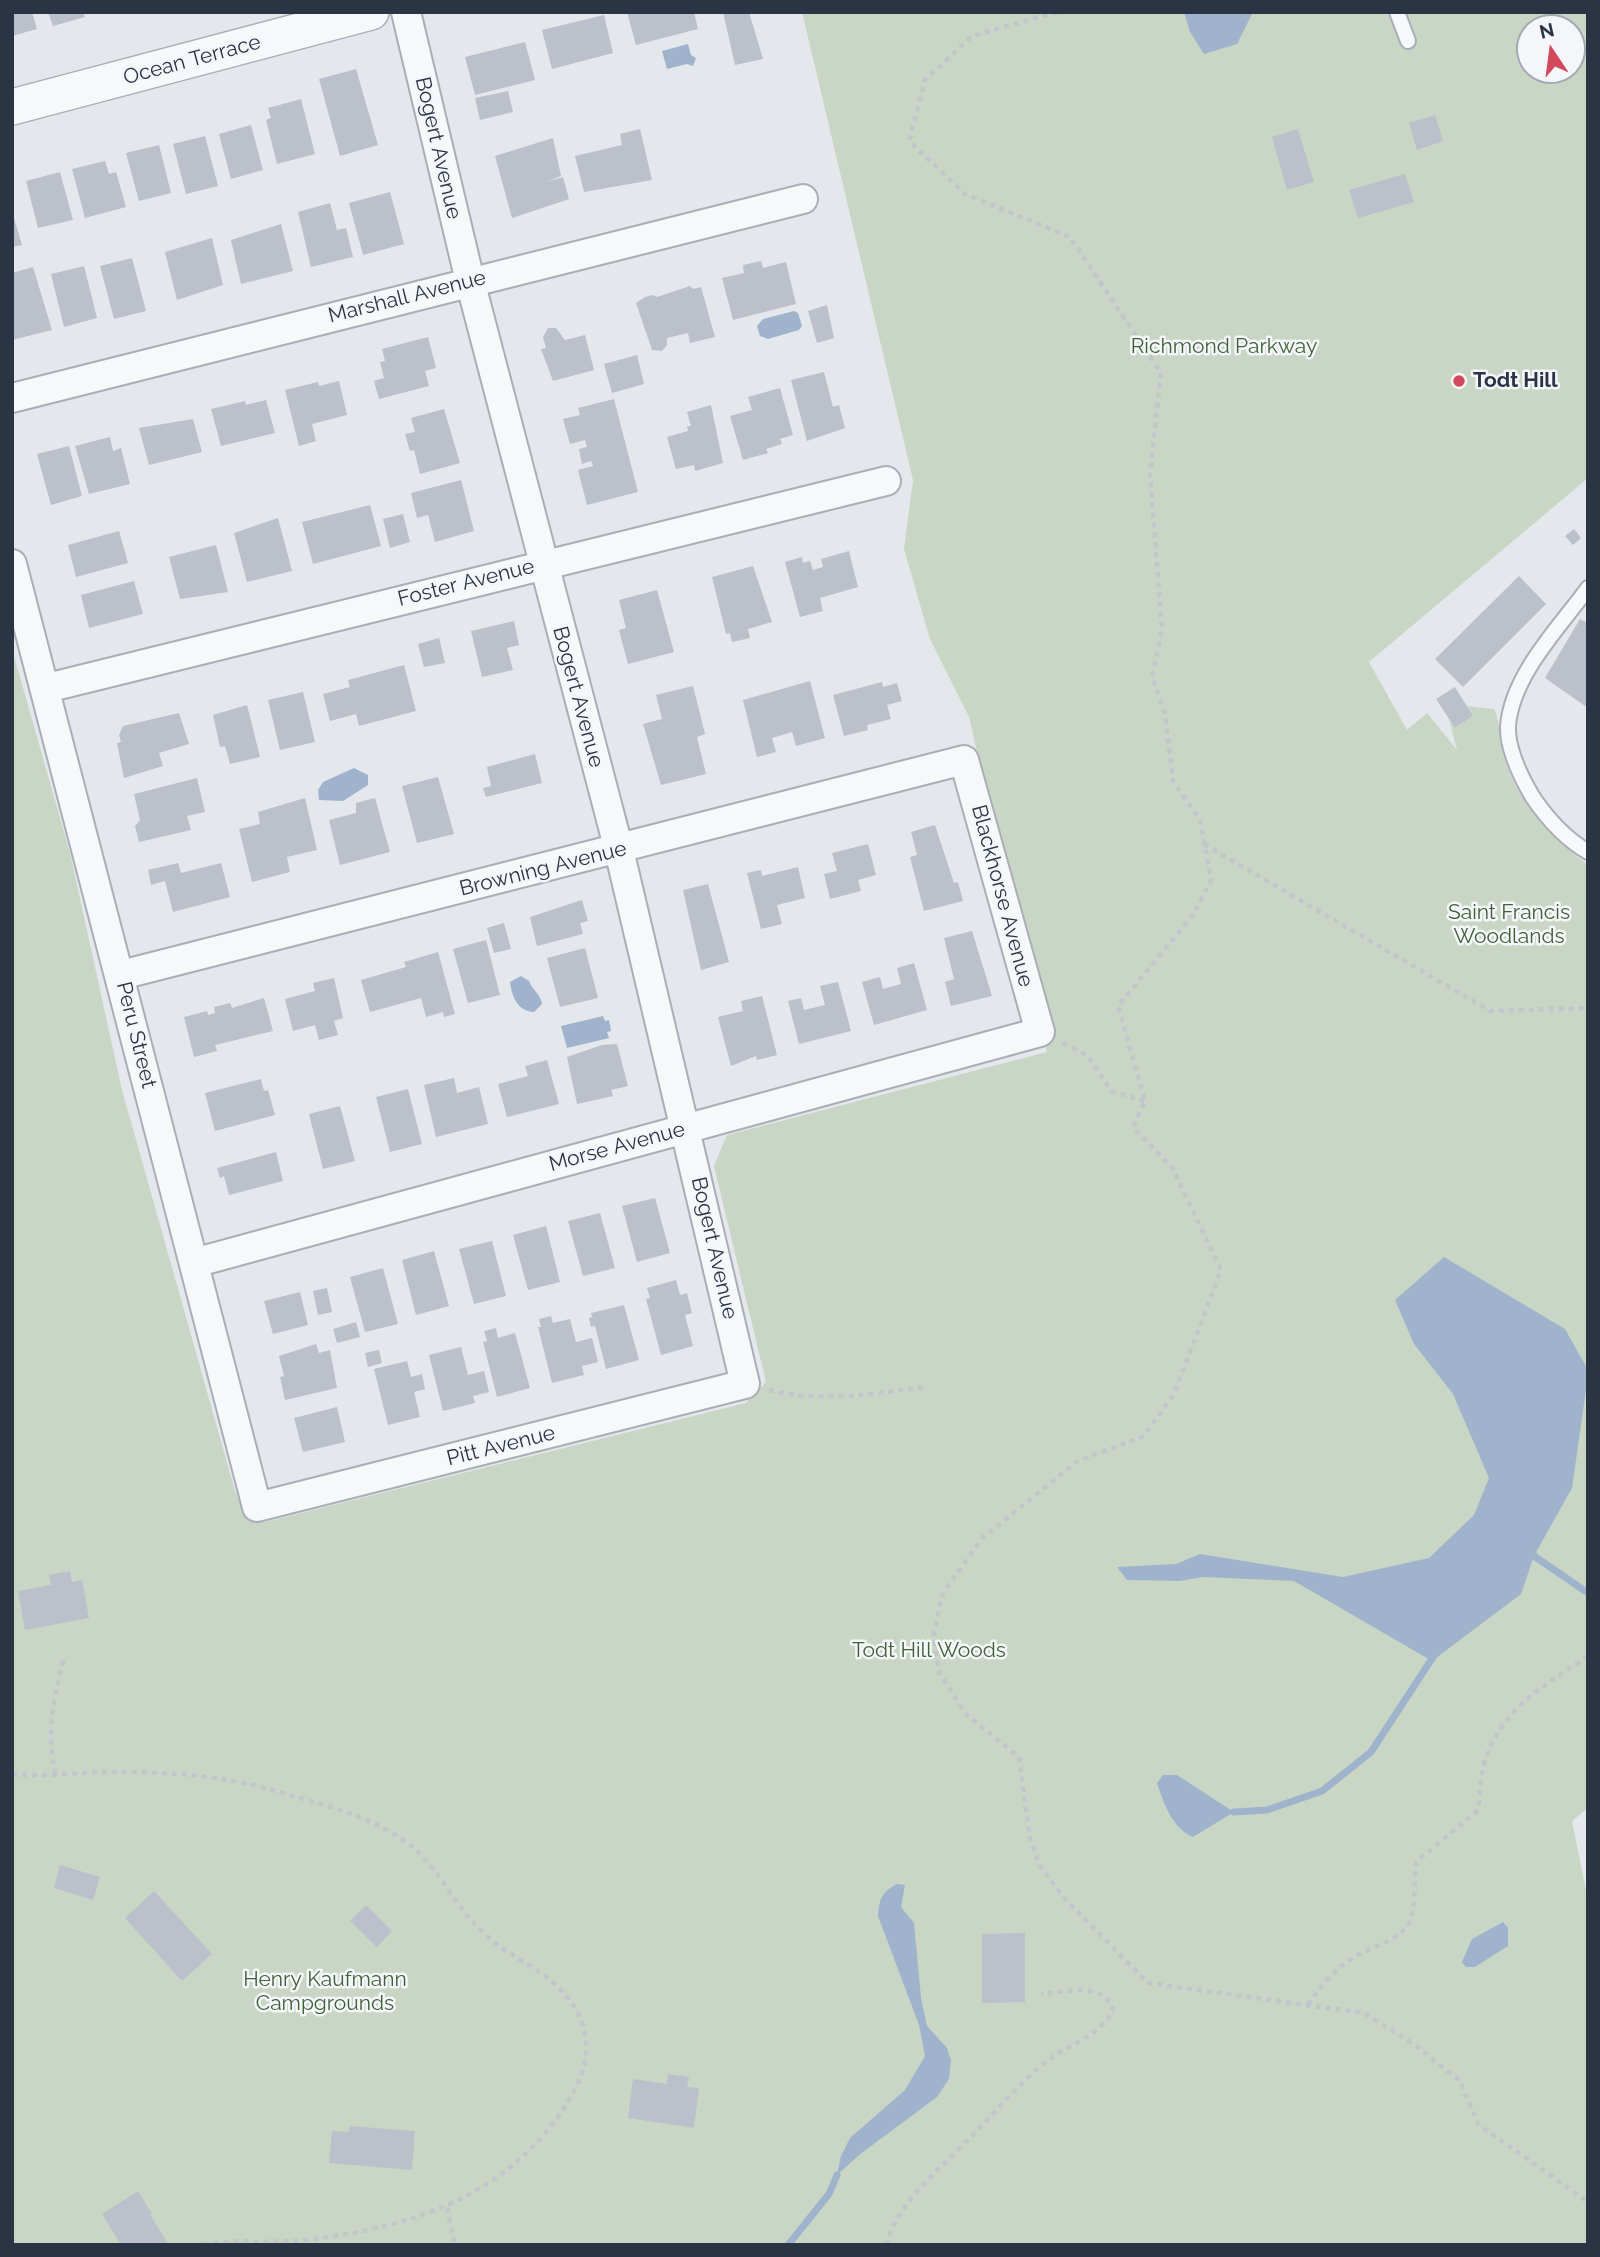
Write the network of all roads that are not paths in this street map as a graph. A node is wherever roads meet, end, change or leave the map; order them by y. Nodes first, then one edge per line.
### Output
1 (371, 12) edge
2 (407, 12) edge
3 (1397, 12) edge
4 (1408, 41) dead end
5 (12, 107) edge
6 (803, 199) dead end
7 (470, 281) junction
8 (12, 398) edge
9 (886, 481) dead end
10 (12, 564) edge
11 (543, 564) junction
12 (1588, 588) edge
13 (47, 688) junction
14 (964, 760) joint
15 (619, 850) junction
16 (1588, 852) edge
17 (121, 975) junction
18 (1040, 1032) joint
19 (686, 1128) junction
20 (194, 1263) junction
21 (745, 1384) joint
22 (257, 1507) joint

1 - 5 street, Ocean Terrace
2 - 7 street, Bogert Avenue
3 - 4 lane
6 - 7 street, Marshall Avenue
7 - 8 street, Marshall Avenue
7 - 11 street, Bogert Avenue
9 - 11 street, Foster Avenue
10 - 13 street, Peru Street
11 - 13 street, Foster Avenue
11 - 15 street, Bogert Avenue
12 - 16 lane
13 - 17 street, Peru Street
14 - 15 street, Browning Avenue
14 - 18 street, Blackhorse Avenue
15 - 17 street, Browning Avenue
15 - 19 street, Bogert Avenue
17 - 20 street, Peru Street
18 - 19 street, Morse Avenue
19 - 20 street, Morse Avenue
19 - 21 street, Bogert Avenue
20 - 22 street, Peru Street
21 - 22 street, Pitt Avenue

